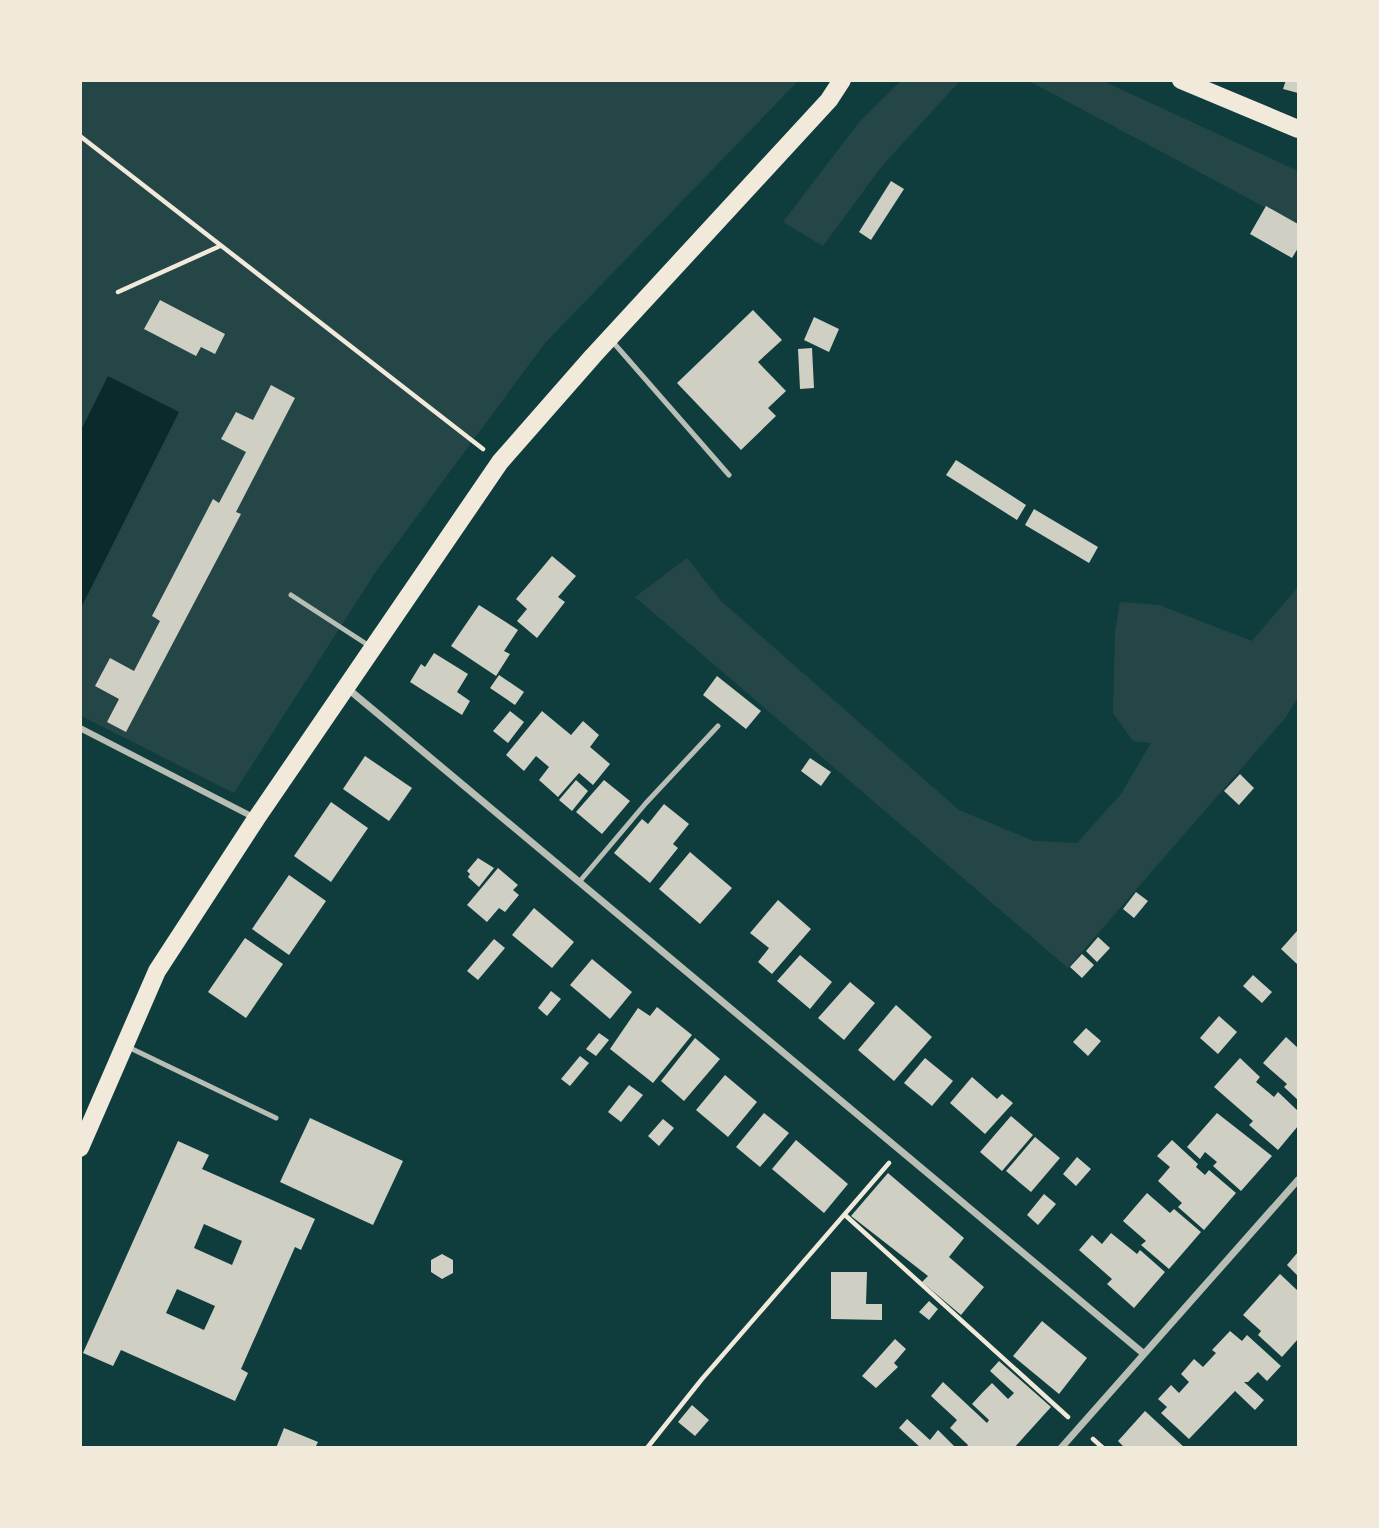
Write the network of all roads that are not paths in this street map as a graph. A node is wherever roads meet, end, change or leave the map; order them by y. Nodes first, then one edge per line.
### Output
1 (842, 80) edge
2 (1189, 82) edge
3 (1298, 129) edge
4 (610, 338) junction
5 (729, 475) dead end
6 (291, 595) dead end
7 (374, 648) junction
8 (347, 688) junction
9 (718, 726) dead end
10 (80, 728) edge
11 (256, 819) junction
12 (580, 881) junction
13 (125, 1046) junction
14 (276, 1118) dead end
15 (80, 1148) edge
16 (1298, 1180) edge
17 (1144, 1354) junction
18 (1061, 1447) edge

1 - 4 main road
2 - 3 main road
4 - 5 lane
4 - 7 main road
6 - 7 lane
7 - 8 main road
8 - 11 main road
8 - 12 street
9 - 12 lane
10 - 11 street
11 - 13 main road
12 - 17 street
13 - 14 lane
13 - 15 main road
16 - 17 street
17 - 18 street

